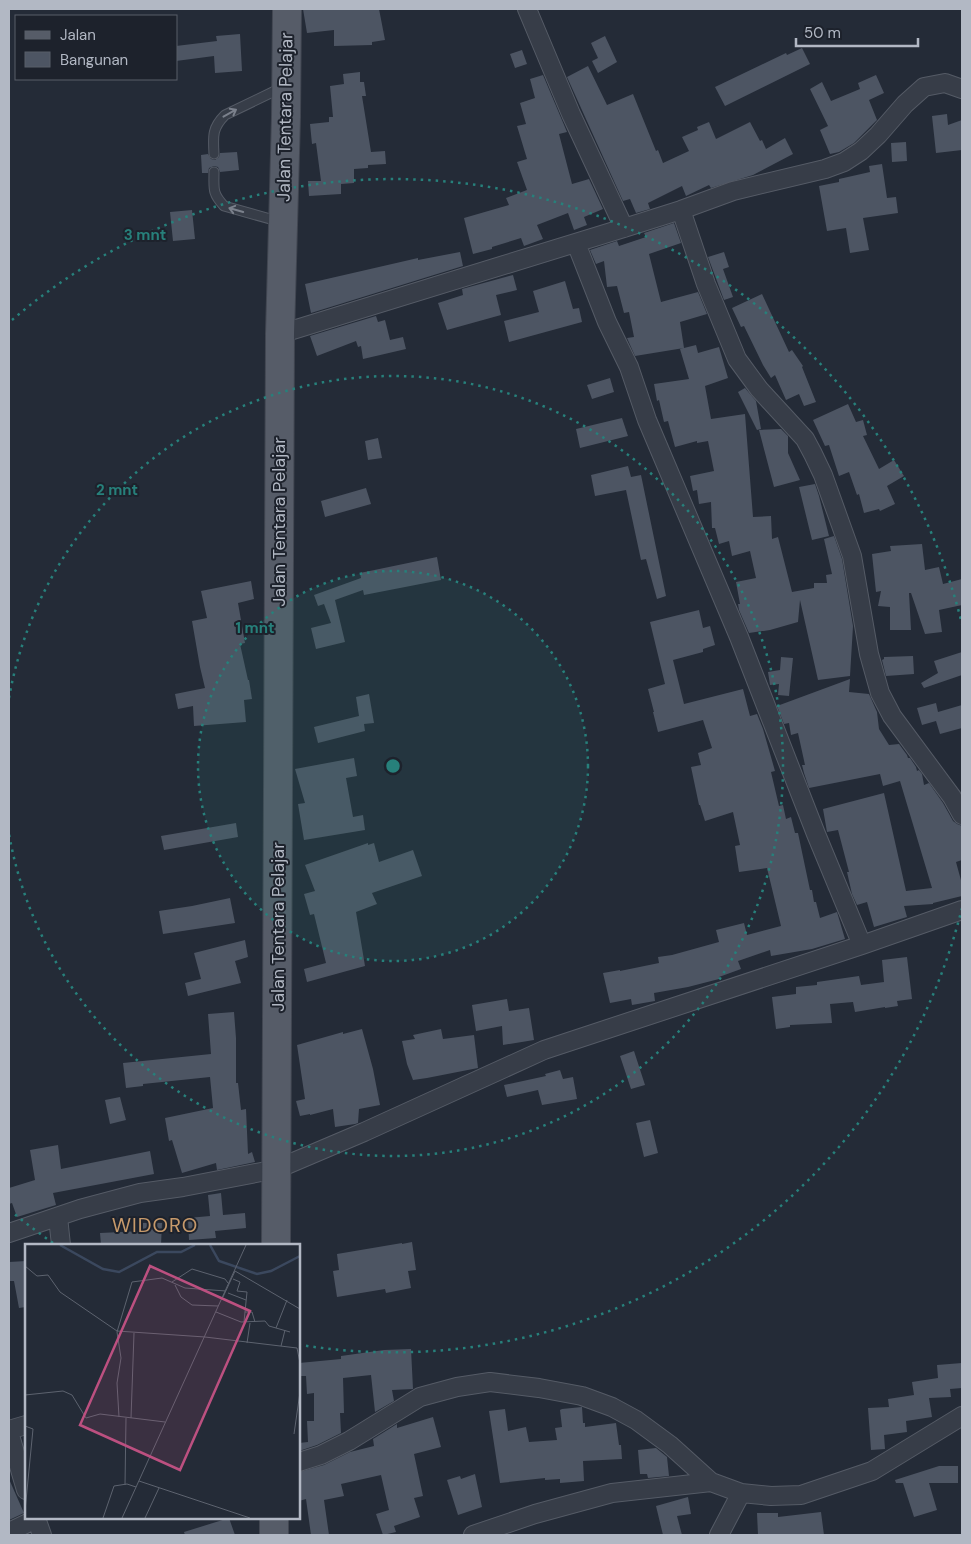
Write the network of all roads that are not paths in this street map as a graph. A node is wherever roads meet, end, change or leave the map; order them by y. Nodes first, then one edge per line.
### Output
1 (287, 9) edge
2 (527, 9) edge
3 (286, 85) junction
4 (962, 89) edge
5 (214, 154) dead end
6 (214, 172) dead end
7 (681, 210) junction
8 (283, 223) junction
9 (624, 228) junction
10 (576, 244) junction
11 (280, 334) junction
12 (962, 815) edge
13 (962, 910) edge
14 (862, 945) junction
15 (276, 1169) junction
16 (58, 1216) junction
17 (9, 1233) edge
18 (61, 1244) edge
19 (276, 1244) edge
20 (962, 1416) edge
21 (25, 1425) edge
22 (9, 1431) edge
23 (300, 1462) edge
24 (711, 1482) junction
25 (25, 1487) edge
26 (741, 1493) junction
27 (274, 1519) edge
28 (38, 1524) edge
29 (9, 1532) edge
30 (274, 1535) edge
31 (473, 1535) edge
32 (719, 1535) edge

1 - 3 main road, Jalan Tentara Pelajar
2 - 9 street
5 -> 3 lane
3 - 8 main road, Jalan Tentara Pelajar
4 - 7 street
8 -> 6 lane
7 - 9 street
7 - 12 street
8 - 11 main road, Jalan Tentara Pelajar
9 - 10 street
10 - 11 street
10 - 14 street
11 - 15 main road, Jalan Tentara Pelajar
13 - 14 street
14 - 15 street
15 - 16 street
15 - 19 main road, Jalan Tentara Pelajar
16 - 17 street
16 - 18 street
20 - 26 street
21 - 22 street
22 - 25 street
23 - 24 street
24 - 26 street
24 - 31 street
26 - 32 street
27 - 30 main road
28 - 29 street

